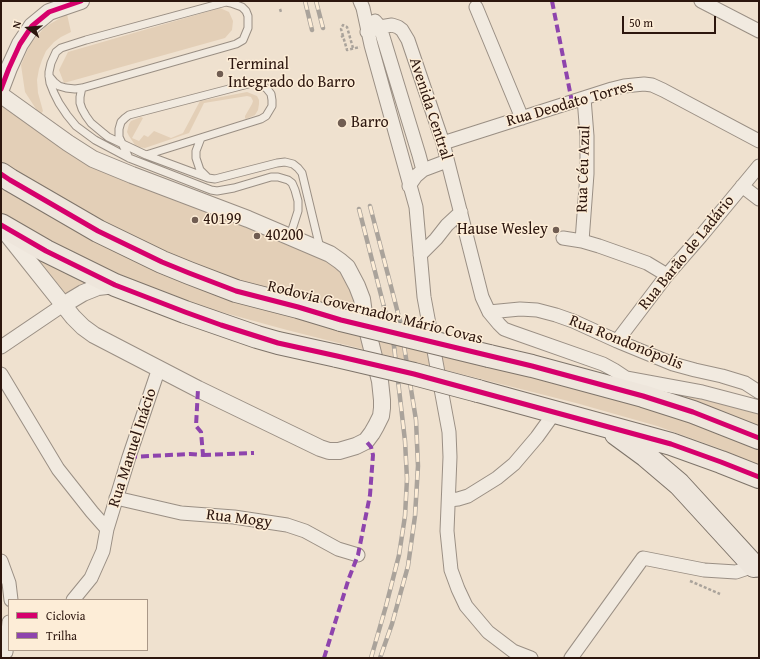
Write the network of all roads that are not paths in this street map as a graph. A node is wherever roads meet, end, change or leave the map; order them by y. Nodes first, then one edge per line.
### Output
1 (81, 1) edge
2 (701, 1) edge
3 (361, 5) edge
4 (476, 6) dead end
5 (380, 27) junction
6 (367, 32) junction
7 (759, 32) edge
8 (49, 76) junction
9 (82, 88) junction
10 (1, 89) edge
11 (1, 95) edge
12 (584, 98) junction
13 (522, 118) junction
14 (201, 138) junction
15 (759, 141) edge
16 (121, 143) junction
17 (443, 143) junction
18 (146, 155) junction
19 (129, 158) junction
20 (448, 161) junction
21 (759, 166) edge
22 (423, 170) junction
23 (1, 174) edge
24 (208, 178) junction
25 (409, 186) junction
26 (742, 186) junction
27 (759, 198) edge
28 (461, 212) junction
29 (1, 226) edge
30 (290, 236) junction
31 (563, 238) dead end
32 (582, 241) junction
33 (321, 250) junction
34 (420, 255) junction
35 (667, 275) junction
36 (115, 285) junction
37 (63, 305) junction
38 (489, 312) junction
39 (617, 341) junction
40 (1, 347) edge
41 (532, 366) junction
42 (159, 368) junction
43 (1, 374) edge
44 (626, 378) junction
45 (759, 392) edge
46 (759, 406) edge
47 (556, 412) junction
48 (605, 426) junction
49 (759, 438) edge
50 (759, 477) edge
51 (116, 498) junction
52 (449, 500) junction
53 (107, 529) junction
54 (358, 555) dead end
55 (2, 566) edge
56 (757, 569) edge
57 (11, 599) edge
58 (74, 599) edge
59 (8, 632) edge
60 (6, 653) edge
61 (531, 658) edge
62 (571, 658) edge

1 - 10 street
2 - 7 street
3 - 5 street, Avenida Central
3 - 6 street, Avenida Central
4 - 13 street
5 - 6 street
5 - 17 street, Avenida Central
5 - 22 street, Avenida Central
6 - 25 street, Avenida Central
8 - 9 lane
8 - 9 lane
8 - 19 lane
9 - 16 lane
11 - 30 street
12 - 13 street, Rua Deodato Torres
12 - 15 street, Rua Deodato Torres
12 - 32 street, Rua Céu Azul
13 - 17 street, Rua Deodato Torres
14 - 16 lane
14 - 18 lane
14 - 24 lane
16 - 18 lane
16 - 19 lane
17 - 20 street, Avenida Central
18 - 24 lane
19 - 30 lane
20 - 22 street
20 - 28 street, Avenida Central
21 - 26 street, Rua Barão de Ladário
22 - 25 street, Avenida Central
23 - 41 highway, Rodovia Governador Mário Covas, bridge
24 - 33 lane
25 - 34 street, Avenida Central
26 - 27 street
26 - 35 street, Rua Barão de Ladário
28 - 34 street
28 - 38 street, Avenida Central
29 - 36 highway
29 - 37 street
30 - 33 street
31 - 32 street
32 - 35 street
33 - 42 street
34 - 52 street, Avenida Central
35 - 39 street, Rua Barão de Ladário
36 - 37 street
36 - 47 highway, bridge
37 - 40 street
37 - 42 street
38 - 39 street, Rua Rondonópolis
38 - 44 street, Avenida Central
39 - 45 street, Rua Rondonópolis
41 - 44 highway
41 - 49 highway, Rodovia Governador Mário Covas
42 - 51 street, Rua Manuel Inácio
43 - 53 street, Rua Manuel Inácio
44 - 46 street
47 - 48 highway
47 - 52 street
48 - 50 highway
48 - 56 highway
51 - 53 street, Rua Manuel Inácio
51 - 54 street, Rua Mogy
52 - 61 street, Avenida Central
53 - 58 street, Rua Manuel Inácio
55 - 57 street
56 - 62 street
59 - 60 street

